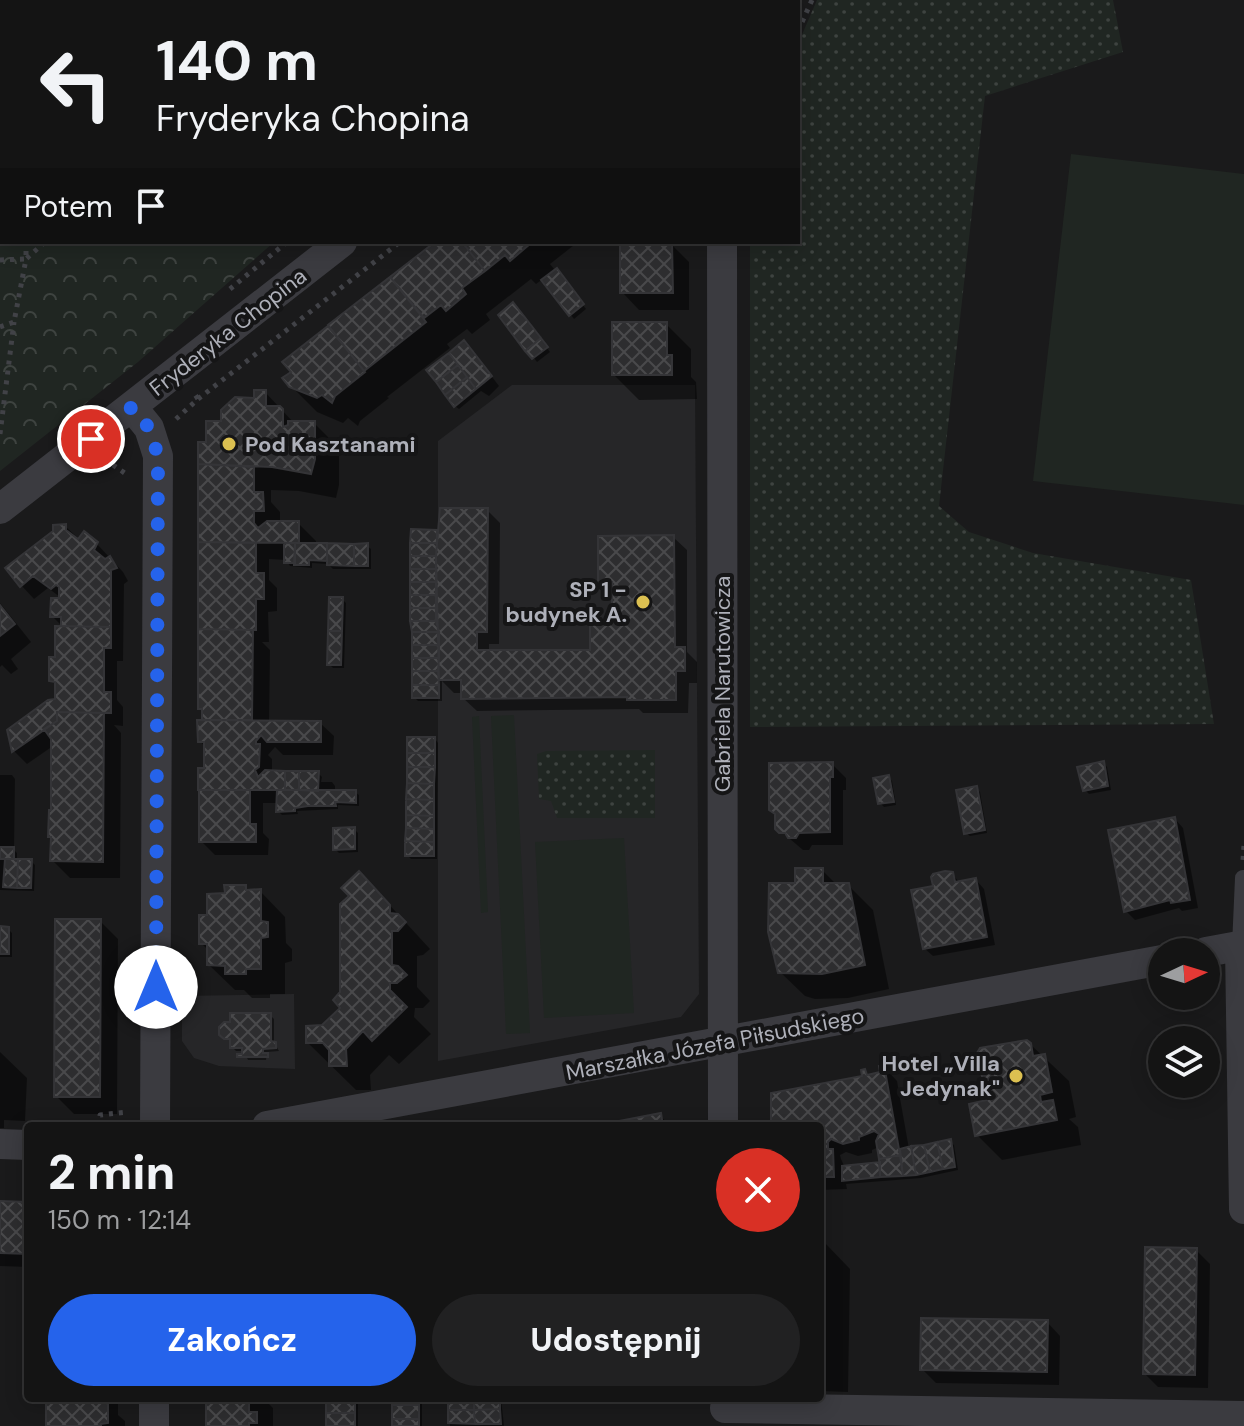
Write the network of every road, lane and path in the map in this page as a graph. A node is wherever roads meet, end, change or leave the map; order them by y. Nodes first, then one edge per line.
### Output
1 (812, 0) edge
2 (800, 27) edge
3 (26, 244) edge
4 (43, 244) edge
5 (339, 244) edge
6 (397, 244) edge
7 (722, 244) edge
8 (26, 259) junction
9 (0, 260) edge
10 (14, 322) junction
11 (0, 327) edge
12 (178, 372) junction
13 (198, 399) junction
14 (132, 407) junction
15 (0, 434) edge
16 (158, 456) junction
17 (92, 475) dead end
18 (0, 509) edge
19 (1243, 878) edge
20 (1242, 945) edge
21 (1220, 949) edge
22 (1148, 963) edge
23 (722, 1043) junction
24 (155, 1118) edge
25 (99, 1122) edge
26 (289, 1122) edge
27 (723, 1122) edge
28 (0, 1144) edge
29 (24, 1145) edge
30 (1244, 1209) edge
31 (154, 1402) edge
32 (725, 1411) edge
33 (1244, 1416) edge
34 (154, 1426) edge

1 - 2 path
3 - 8 path
4 - 8 path
5 - 12 street, Fryderyka Chopina
6 - 13 path
7 - 23 street, Gabriela Narutowicza
8 - 9 path
8 - 10 path
10 - 11 path
10 - 15 path
12 - 13 path
12 - 14 street, Fryderyka Chopina
13 - 16 path
14 - 16 street
14 - 18 street, Fryderyka Chopina
16 - 17 path
16 - 24 street
19 - 20 lane
20 - 21 street
20 - 30 street
22 - 23 street, Marszałka Józefa Piłsudskiego
23 - 26 street, Marszałka Józefa Piłsudskiego
23 - 27 street, Gabriela Narutowicza
24 - 25 path
28 - 29 street
31 - 34 street
32 - 33 street

